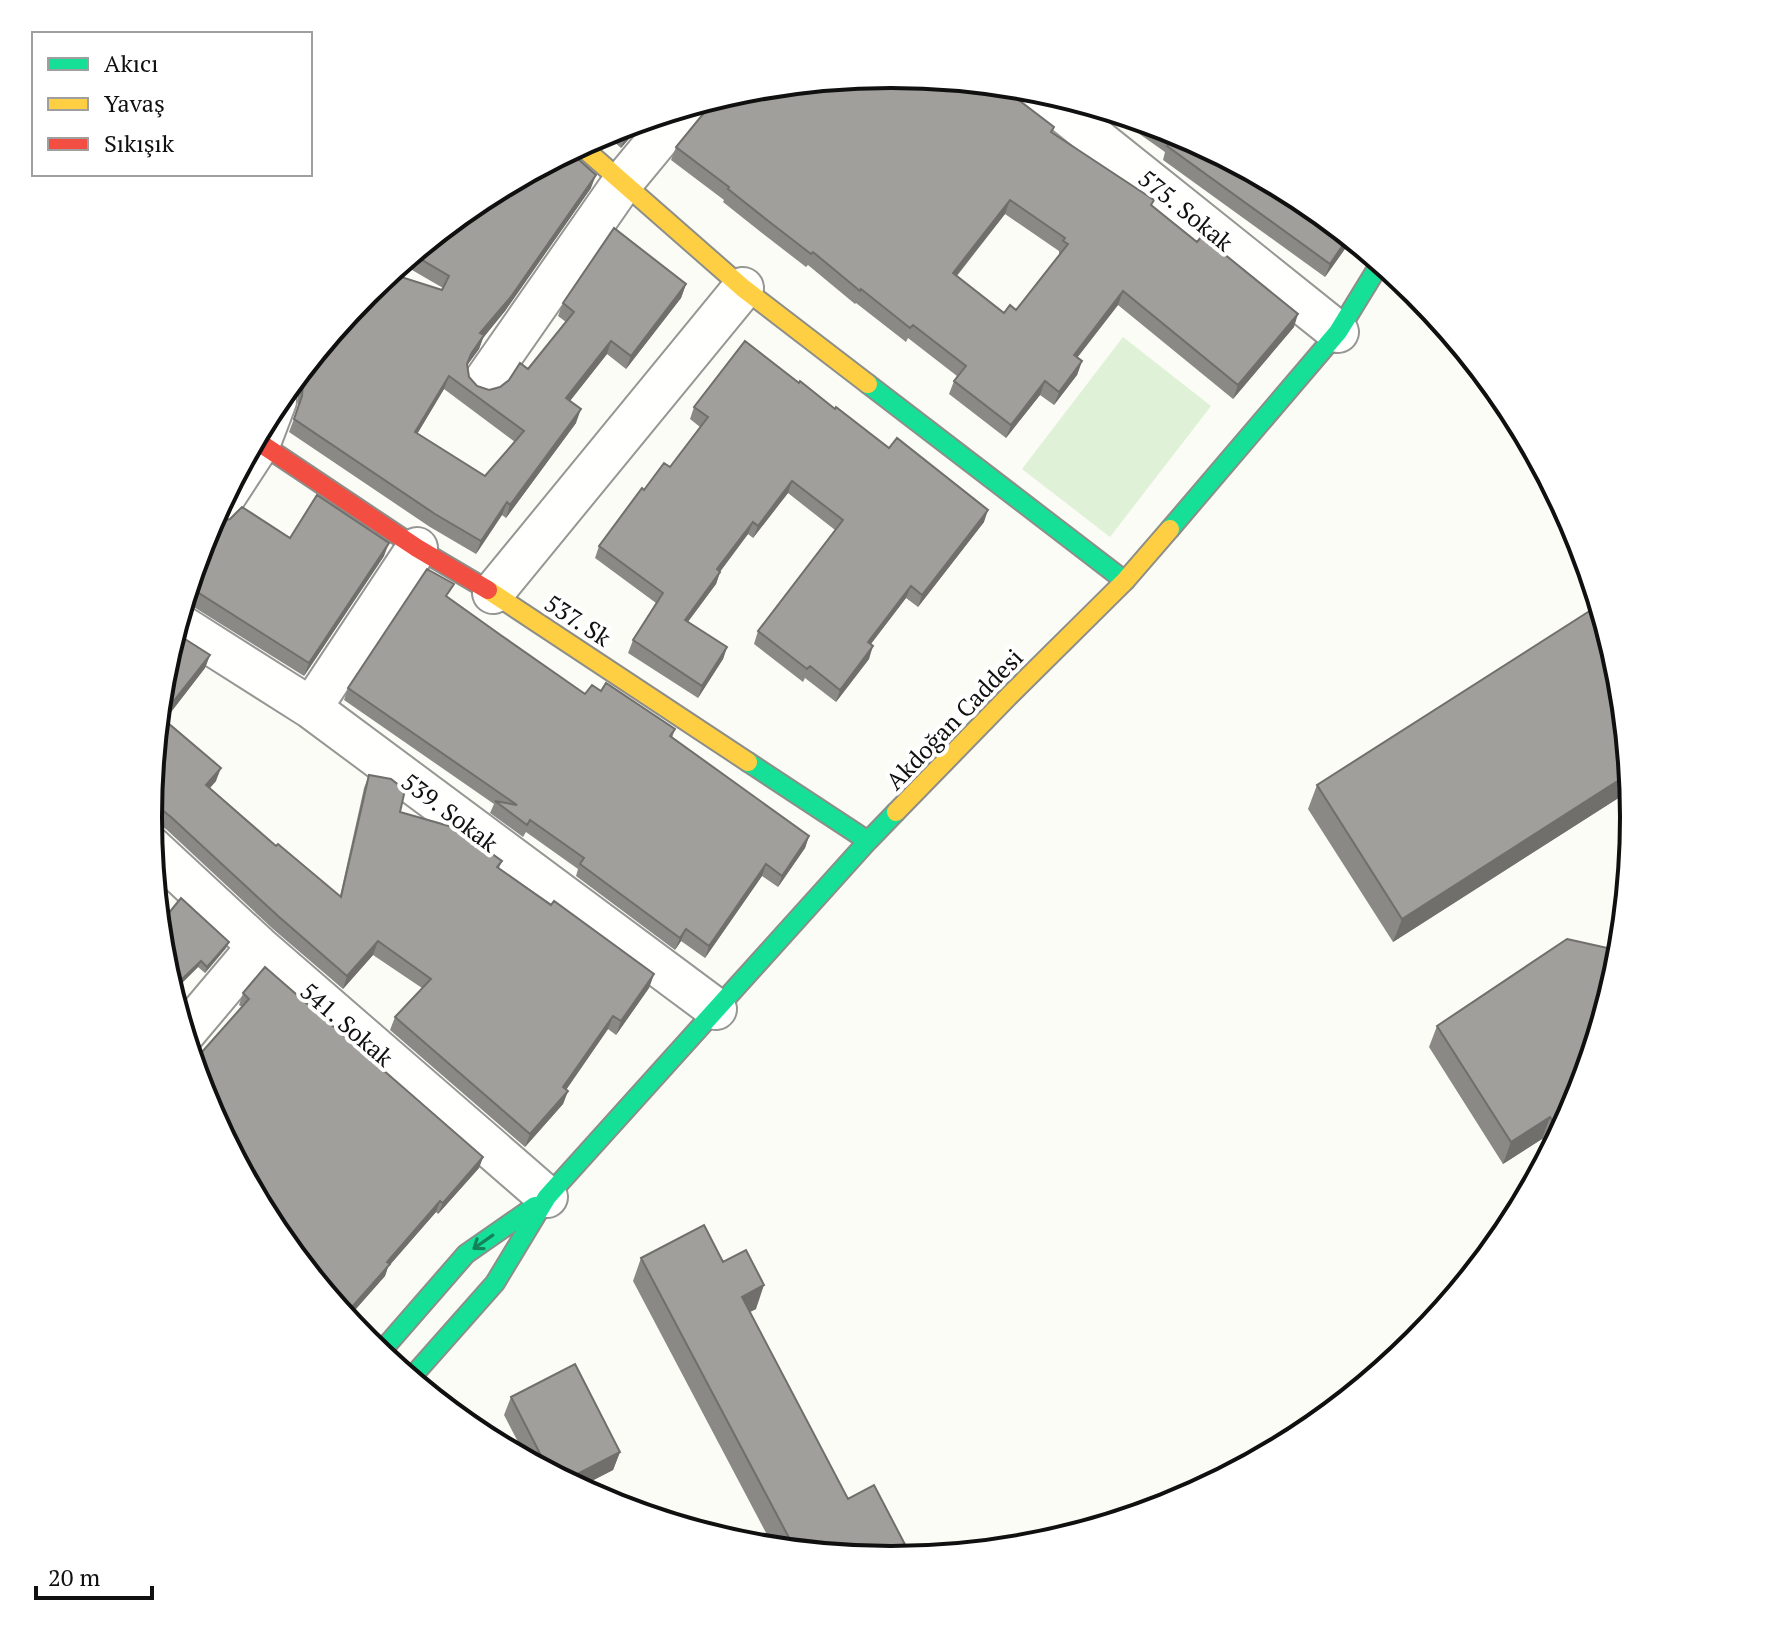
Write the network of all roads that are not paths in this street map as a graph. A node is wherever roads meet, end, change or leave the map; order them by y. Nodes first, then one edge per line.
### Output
1 (1058, 108) edge
2 (672, 122) edge
3 (590, 153) edge
4 (623, 182) junction
5 (1375, 272) edge
6 (743, 288) junction
7 (1338, 332) junction
8 (485, 380) dead end
9 (264, 446) edge
10 (417, 548) junction
11 (1125, 581) junction
12 (493, 593) junction
13 (187, 629) edge
14 (311, 708) junction
15 (868, 841) junction
16 (164, 859) edge
17 (258, 946) junction
18 (716, 1009) junction
19 (193, 1024) edge
20 (547, 1197) junction
21 (388, 1344) edge
22 (417, 1371) edge

1 - 7 street, 575. Sokak
2 - 4 street
3 - 4 main road
4 - 6 main road
4 - 8 street
5 - 7 main road, Akdoğan Caddesi
6 - 11 main road
6 - 12 street
7 - 11 main road, Akdoğan Caddesi
9 - 10 main road, 537. Sk
10 - 12 main road, 537. Sk
10 - 14 street
11 - 15 main road, Akdoğan Caddesi
12 - 15 main road, 537. Sk
13 - 14 street, 539. Sokak
14 - 18 street, 539. Sokak
15 - 18 main road, Akdoğan Caddesi
16 - 17 street, 541. Sokak
17 - 19 street
17 - 20 street, 541. Sokak
18 - 20 main road, Akdoğan Caddesi
20 -> 21 main road, Akdoğan Caddesi
20 - 22 main road, Akdoğan Caddesi

